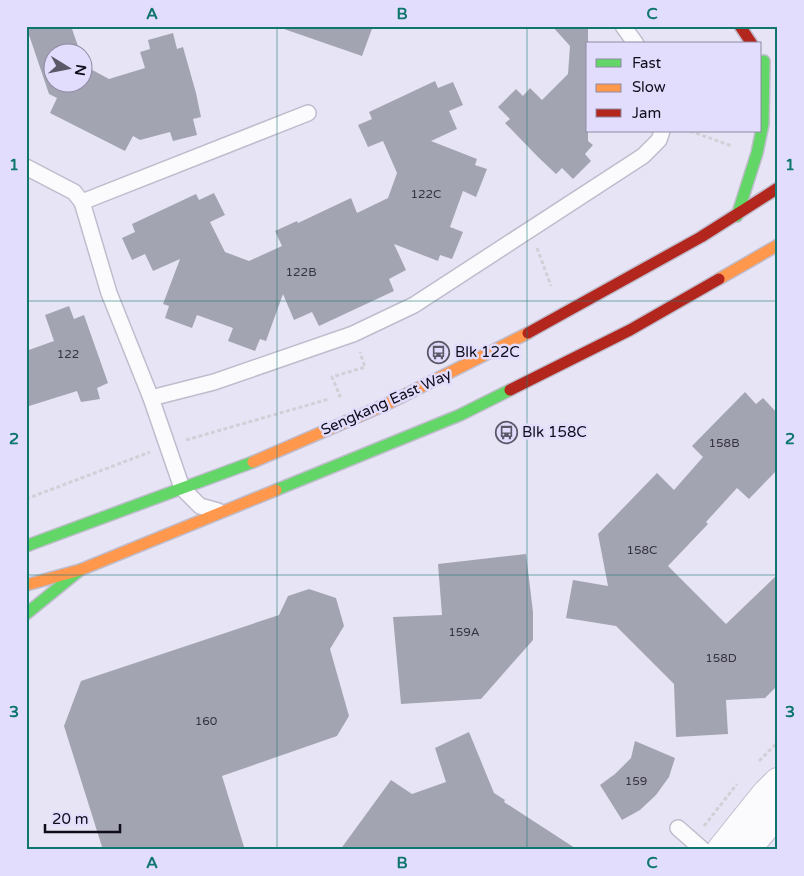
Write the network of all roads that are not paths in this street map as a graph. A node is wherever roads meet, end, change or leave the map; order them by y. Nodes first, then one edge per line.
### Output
1 (624, 26) edge
2 (740, 26) edge
3 (635, 42) edge
4 (751, 42) edge
5 (762, 58) edge
6 (778, 84) edge
7 (308, 114) dead end
8 (762, 129) edge
9 (662, 132) edge
10 (761, 132) edge
11 (26, 167) edge
12 (778, 188) edge
13 (82, 202) junction
14 (737, 216) junction
15 (778, 245) edge
16 (768, 263) dead end
17 (739, 268) junction
18 (150, 398) junction
19 (182, 488) junction
20 (221, 512) junction
21 (27, 545) edge
22 (80, 570) junction
23 (26, 585) edge
24 (26, 614) edge
25 (778, 782) edge
26 (778, 811) edge
27 (678, 828) dead end
28 (703, 850) edge
29 (720, 850) edge
30 (746, 850) edge

1 - 3 lane
2 - 4 main road
5 - 6 main road
5 - 8 main road
7 - 13 lane
9 - 18 lane
10 - 14 main road
11 - 13 lane
12 - 14 main road, Sengkang East Way
13 - 18 lane
14 - 19 main road, Sengkang East Way
15 - 17 main road
16 - 17 main road
17 - 20 main road
18 - 19 lane
19 - 20 lane
19 - 21 main road, Sengkang East Way
20 - 22 main road
22 - 23 main road
22 - 24 main road
25 - 29 street
26 - 30 street
27 - 28 lane

